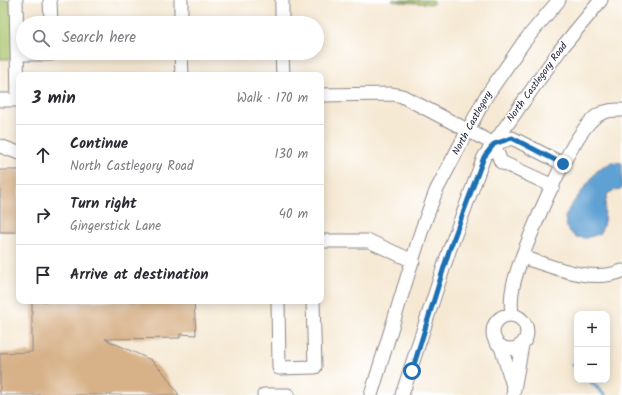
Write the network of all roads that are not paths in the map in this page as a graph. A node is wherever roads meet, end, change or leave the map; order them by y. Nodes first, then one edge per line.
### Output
1 (16, 0) edge
2 (50, 0) edge
3 (181, 0) edge
4 (282, 0) edge
5 (559, 0) edge
6 (601, 0) edge
7 (16, 16) edge
8 (51, 16) edge
9 (181, 16) edge
10 (282, 16) edge
11 (17, 60) edge
12 (181, 60) edge
13 (282, 60) edge
14 (17, 72) edge
15 (182, 72) edge
16 (283, 72) edge
17 (324, 95) edge
18 (0, 100) edge
19 (16, 100) edge
20 (622, 110) edge
21 (468, 130) junction
22 (494, 144) junction
23 (0, 146) edge
24 (16, 153) edge
25 (563, 164) junction
26 (553, 186) junction
27 (324, 241) edge
28 (522, 257) junction
29 (413, 261) junction
30 (622, 271) edge
31 (278, 304) edge
32 (313, 304) edge
33 (512, 314) junction
34 (522, 345) junction
35 (501, 347) junction
36 (513, 392) edge
37 (264, 395) edge
38 (288, 395) edge
39 (371, 395) edge
40 (402, 395) edge

1 - 7 street
2 - 8 street
3 - 9 street
4 - 10 street
5 - 21 street, North Castlegory
6 - 22 street, North Castlegory Road
11 - 14 street
12 - 15 street
13 - 16 street
17 - 21 street
18 - 19 street
20 - 25 street
21 - 22 street
21 - 29 street, North Castlegory
22 - 25 street
22 - 26 street
22 - 40 street, North Castlegory Road
23 - 24 street
25 - 26 street
26 - 28 street
27 - 29 street
28 - 30 street
28 - 33 street
29 - 39 street
31 - 32 street
33 - 34 street
33 - 35 street
34 - 35 street
34 - 36 street
35 - 36 street
37 - 38 street

